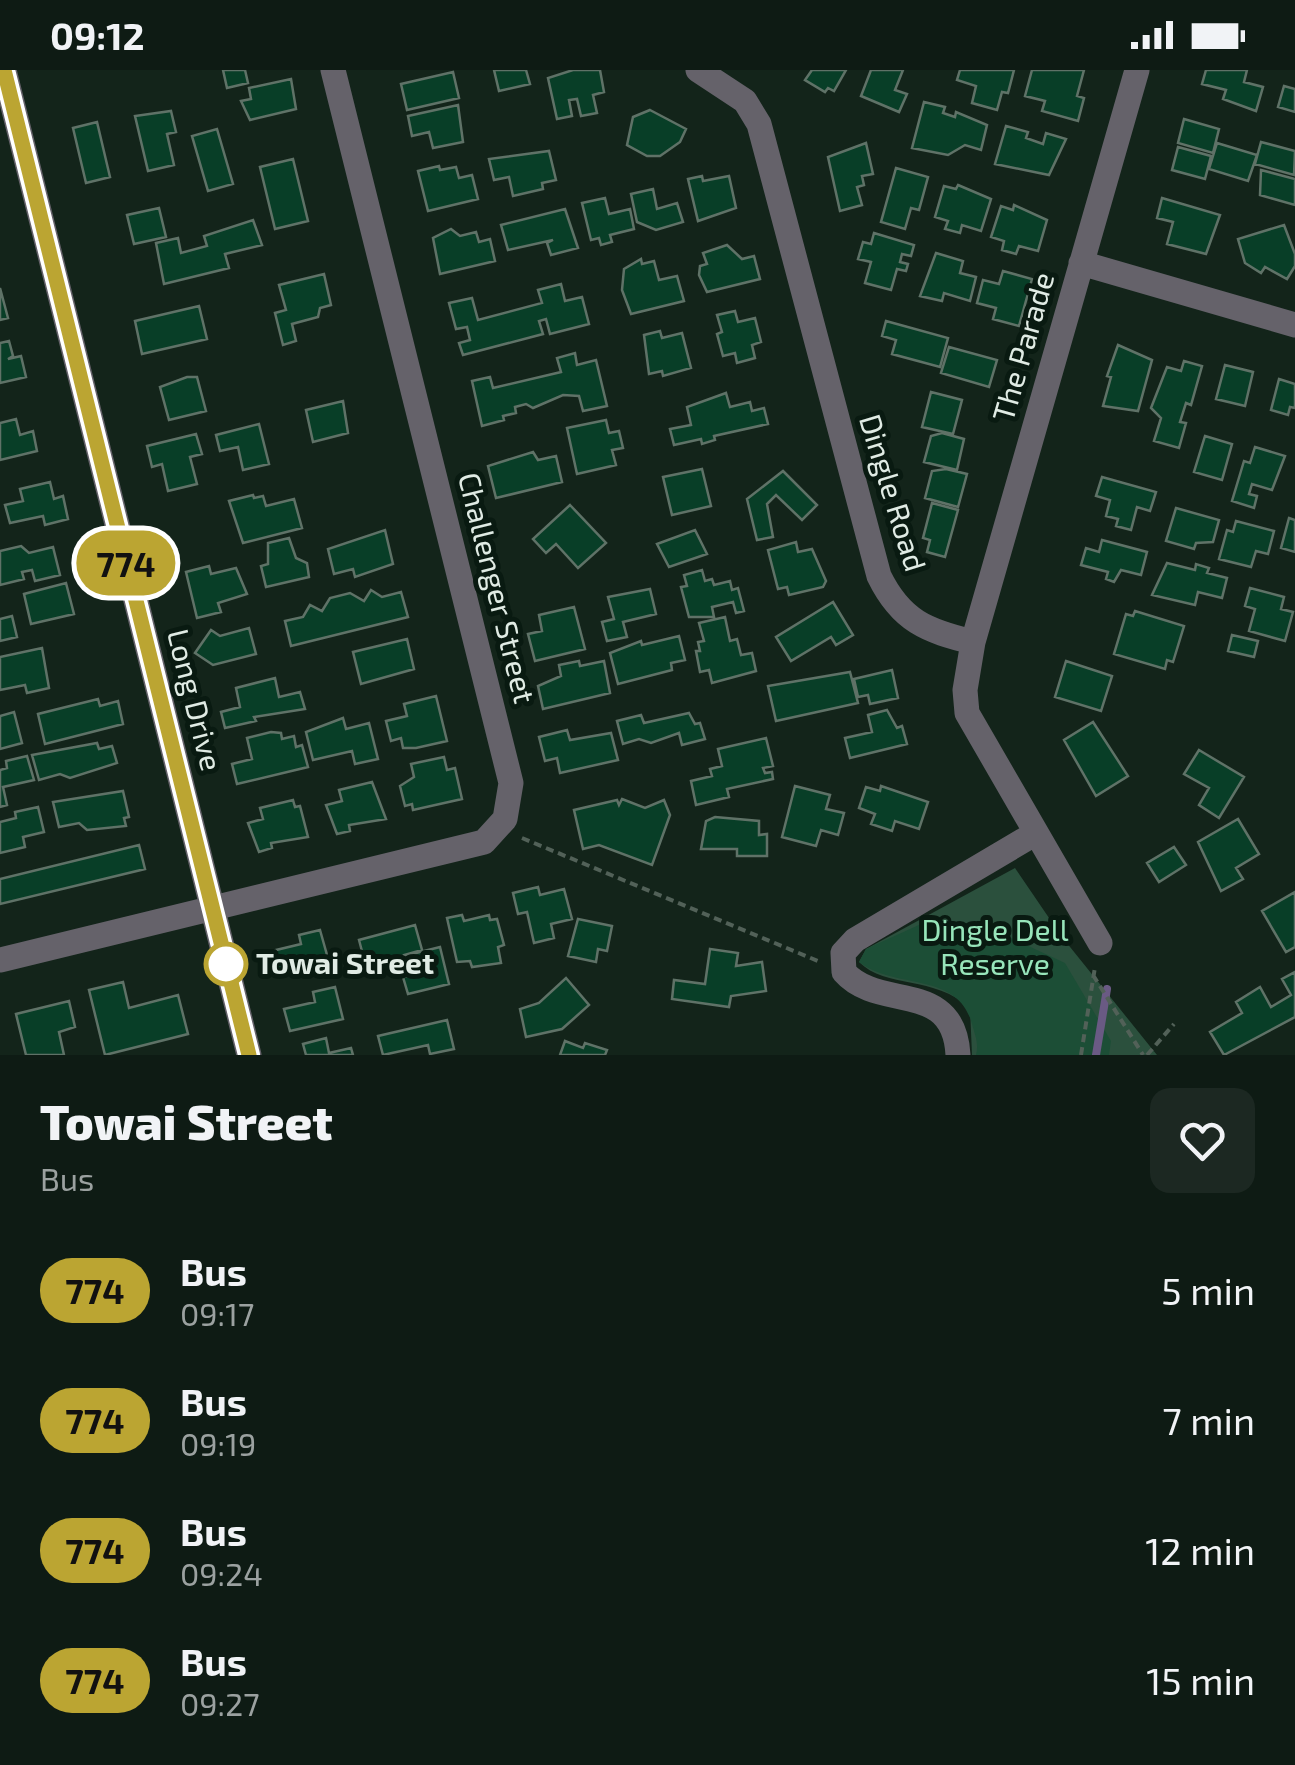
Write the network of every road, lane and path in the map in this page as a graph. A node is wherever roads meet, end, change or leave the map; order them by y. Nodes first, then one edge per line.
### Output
1 (4, 70) edge
2 (333, 70) edge
3 (698, 70) edge
4 (1137, 70) edge
5 (1081, 263) junction
6 (1295, 326) edge
7 (973, 642) junction
8 (1036, 833) junction
9 (516, 835) dead end
10 (212, 907) junction
11 (1098, 955) joint
12 (0, 960) edge
13 (822, 963) dead end
14 (1093, 975) junction
15 (1174, 1024) dead end
16 (249, 1055) edge
17 (958, 1055) edge
18 (1080, 1055) edge
19 (1145, 1055) edge

1 - 10 street, Long Drive
2 - 10 street, Challenger Street
3 - 7 street, Dingle Road
4 - 5 street, The Parade
5 - 6 street
5 - 7 street, The Parade
7 - 8 street
8 - 11 street
8 - 17 street
9 - 13 path
10 - 12 street
10 - 16 street, Long Drive
11 - 14 path
14 - 18 path
14 - 19 path
15 - 19 path

